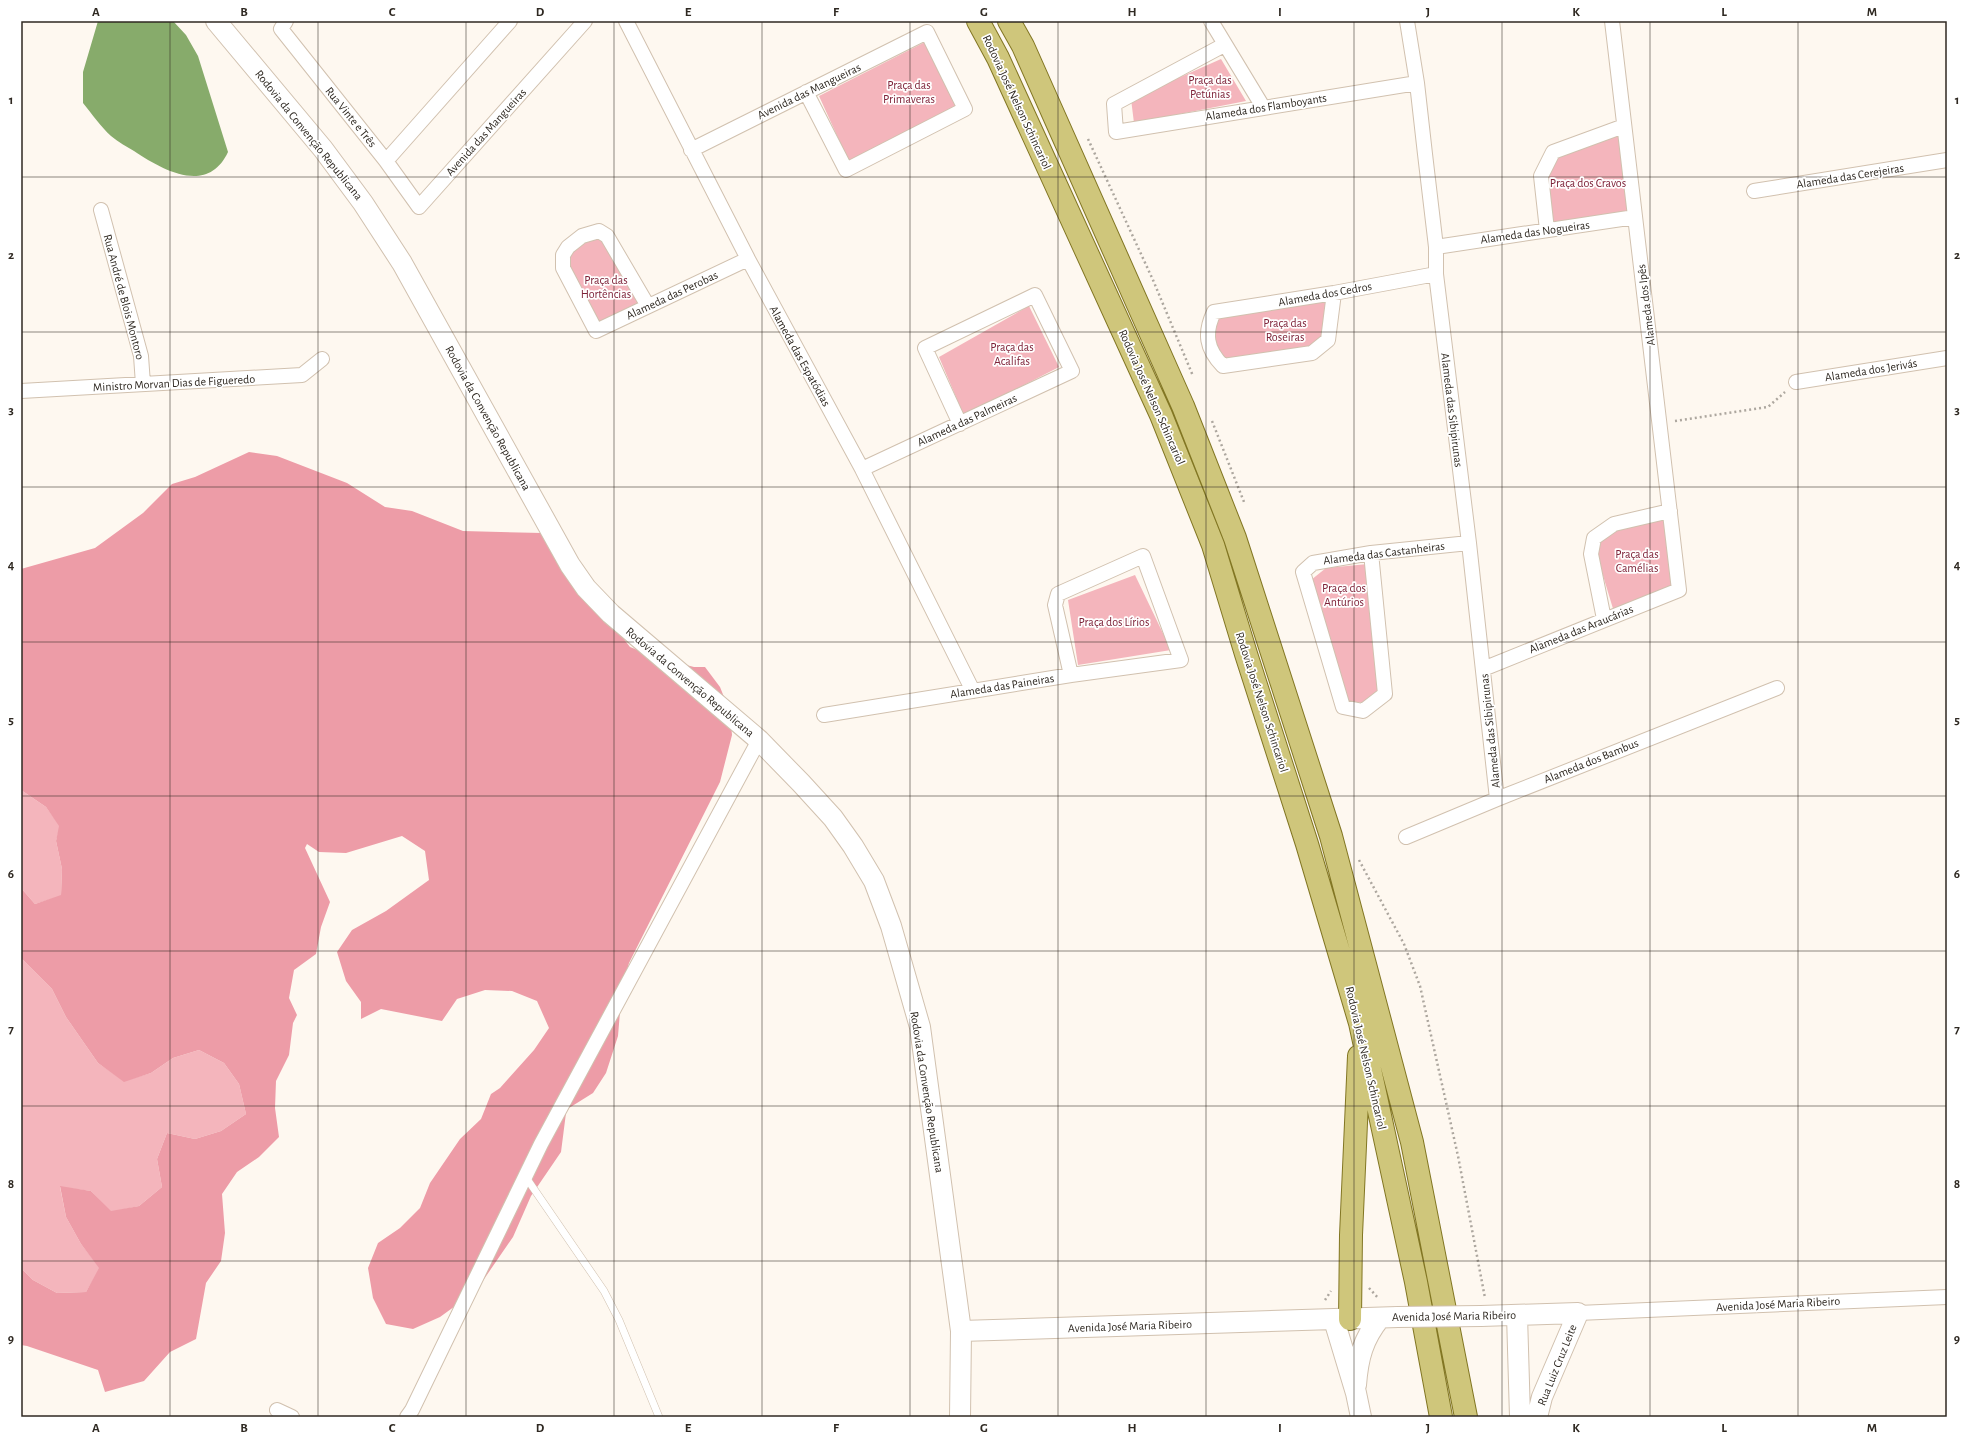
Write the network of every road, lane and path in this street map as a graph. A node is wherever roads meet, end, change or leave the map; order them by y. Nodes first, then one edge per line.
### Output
1 (216, 21) edge
2 (510, 21) edge
3 (584, 21) edge
4 (626, 21) edge
5 (978, 21) edge
6 (1009, 21) edge
7 (1211, 21) edge
8 (1407, 21) edge
9 (1612, 21) edge
10 (283, 25) edge
11 (1224, 45) junction
12 (1417, 83) junction
13 (806, 92) junction
14 (1263, 107) junction
15 (1624, 126) junction
16 (690, 150) junction
17 (1947, 160) edge
18 (386, 161) junction
19 (1754, 191) dead end
20 (419, 207) joint
21 (101, 210) dead end
22 (1635, 217) junction
23 (1547, 230) junction
24 (1436, 247) junction
25 (748, 259) junction
26 (1436, 274) junction
27 (1334, 293) junction
28 (648, 306) junction
29 (1947, 358) edge
30 (322, 359) dead end
31 (1796, 382) joint
32 (143, 384) junction
33 (21, 391) edge
34 (960, 424) junction
35 (1660, 424) junction
36 (862, 469) junction
37 (1670, 511) junction
38 (1469, 542) junction
39 (1371, 553) junction
40 (1679, 590) joint
41 (1604, 619) junction
42 (1483, 669) junction
43 (1071, 675) junction
44 (1777, 688) dead end
45 (973, 691) junction
46 (824, 715) dead end
47 (759, 740) junction
48 (1497, 799) junction
49 (1406, 837) dead end
50 (1360, 1023) junction
51 (525, 1176) junction
52 (1947, 1297) edge
53 (1578, 1313) junction
54 (1516, 1314) junction
55 (1389, 1317) junction
56 (1342, 1319) junction
57 (961, 1331) junction
58 (1356, 1393) junction
59 (277, 1410) dead end
60 (292, 1417) edge
61 (407, 1417) edge
62 (659, 1417) edge
63 (960, 1417) edge
64 (1361, 1417) edge
65 (1441, 1417) edge
66 (1466, 1417) edge
67 (1520, 1417) edge
68 (1536, 1417) edge

1 - 47 main road, Rodovia da Convenção Republicana
2 - 18 street
3 - 20 street, Avenida das Mangueiras
4 - 16 street, Alameda das Espatódias
5 - 50 main road, Rodovia José Nelson Schincariol
6 - 66 main road, Rodovia José Nelson Schincariol
7 - 11 street
8 - 12 street, Alameda das Sibipirunas
9 - 15 street, Alameda dos Ipês
10 - 18 street, Rua Vinte e Três
11 - 14 street
11 - 14 street, Alameda dos Flamboyants
12 - 14 street, Alameda dos Flamboyants
12 - 24 street, Alameda das Sibipirunas
13 - 13 street, Avenida das Mangueiras
13 - 16 street, Avenida das Mangueiras
15 - 22 street, Alameda dos Ipês
15 - 23 street
16 - 25 street, Alameda das Espatódias
17 - 19 street, Alameda das Cerejeiras
18 - 20 street, Rua Vinte e Três
21 - 32 street, Rua André de Blois Montoro
22 - 23 street, Alameda das Nogueiras
22 - 35 street, Alameda dos Ipês
23 - 24 street, Alameda das Nogueiras
24 - 26 street, Alameda das Sibipirunas
25 - 28 street, Alameda das Perobas
25 - 36 street, Alameda das Espatódias
26 - 27 street, Alameda dos Cedros
26 - 38 street, Alameda das Sibipirunas
27 - 27 street, Alameda dos Cedros
28 - 28 street, Alameda das Perobas
29 - 31 street, Alameda dos Jerivás
30 - 32 street, Ministro Morvan Dias de Figueredo
31 - 35 path
32 - 33 street, Ministro Morvan Dias de Figueredo
34 - 34 street, Alameda das Palmeiras
34 - 36 street, Alameda das Palmeiras
35 - 37 street, Alameda dos Ipês
36 - 45 street, Alameda das Espatódias
37 - 40 street, Alameda dos Ipês
37 - 41 street
38 - 39 street, Alameda das Castanheiras
38 - 42 street, Alameda das Sibipirunas
39 - 39 street, Alameda das Castanheiras
40 - 41 street, Alameda das Araucárias
41 - 42 street, Alameda das Araucárias
42 - 48 street, Alameda das Sibipirunas
43 - 43 street, Alameda das Paineiras
43 - 45 street, Alameda das Paineiras
44 - 48 street, Alameda dos Bambus
45 - 46 street, Alameda das Paineiras
47 - 51 street
47 - 57 main road, Rodovia da Convenção Republicana
48 - 49 street, Alameda dos Bambus
50 - 56 main road
50 - 65 main road, Rodovia José Nelson Schincariol
51 - 61 street
51 - 62 lane
52 - 53 street, Avenida José Maria Ribeiro
53 - 54 main road, Avenida José Maria Ribeiro
53 - 68 main road, Rua Luiz Cruz Leite
54 - 55 main road, Avenida José Maria Ribeiro, bridge
54 - 67 main road, Rua Luiz Cruz Leite
55 - 56 main road, Avenida José Maria Ribeiro
55 - 58 main road
56 - 57 main road, Avenida José Maria Ribeiro
56 - 58 main road
57 - 63 main road, Rodovia da Convenção Republicana
58 - 64 main road
59 - 60 street

